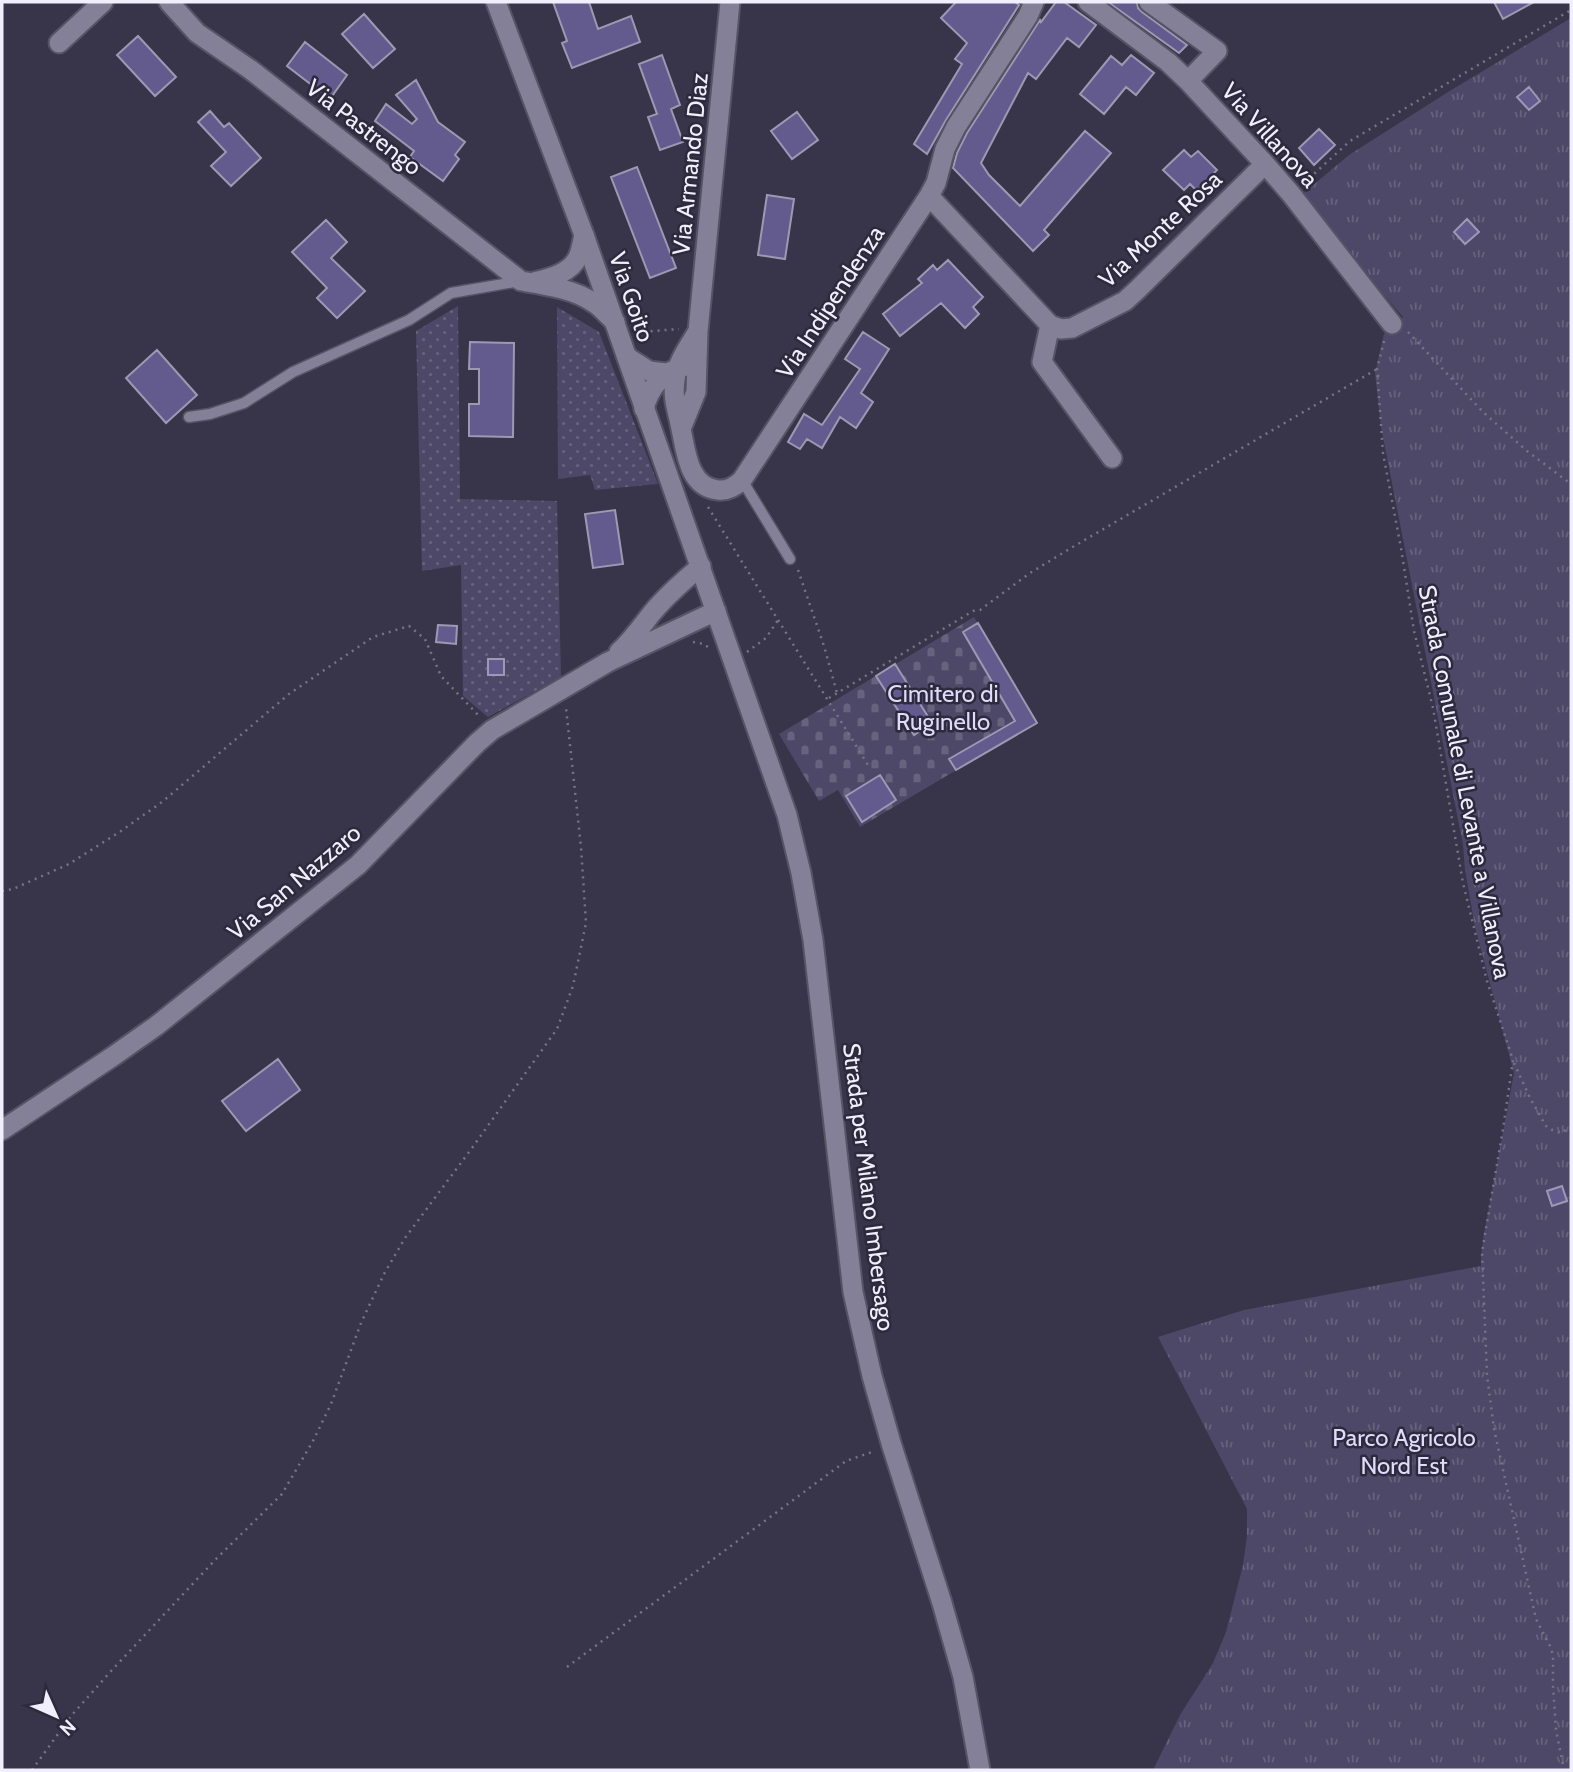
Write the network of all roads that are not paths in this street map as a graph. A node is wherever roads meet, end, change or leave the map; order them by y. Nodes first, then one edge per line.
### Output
1 (103, 2) edge
2 (169, 2) edge
3 (496, 2) edge
4 (730, 2) edge
5 (1034, 2) edge
6 (1088, 2) edge
7 (1149, 2) edge
8 (59, 43) dead end
9 (1188, 81) junction
10 (1265, 164) junction
11 (929, 197) junction
12 (584, 235) junction
13 (527, 282) junction
14 (615, 322) junction
15 (1392, 324) road end
16 (1050, 325) junction
17 (627, 357) junction
18 (680, 371) junction
19 (645, 409) junction
20 (189, 417) dead end
21 (681, 429) junction
22 (653, 434) junction
23 (1112, 458) dead end
24 (742, 480) junction
25 (790, 559) road end
26 (701, 566) junction
27 (667, 596) junction
28 (716, 611) junction
29 (680, 628) junction
30 (608, 662) junction
31 (2, 1130) edge
32 (980, 1770) edge

1 - 8 street
2 - 13 street, Via Pastrengo
3 - 12 street, Via Goito
4 - 18 street, Via Armando Diaz
5 - 11 street, Via Indipendenza
6 - 9 street, Via Villanova
7 - 9 street
9 - 10 street, Via Villanova
10 - 15 street, Via Villanova
10 - 16 street, Via Monte Rosa
11 - 16 street
11 - 24 street, Via Indipendenza
12 - 13 street
12 - 14 street, Via Goito
13 - 14 street, Via Pastrengo
13 - 20 lane
14 - 17 street, Via Goito
16 - 23 street
17 - 18 street
17 - 19 street, Via Goito
18 - 19 street, Via Armando Diaz
18 - 21 street
19 - 22 street, Via Goito
21 - 22 street
21 - 24 street
22 - 26 street, Via Goito
24 - 25 lane
26 - 27 street, Via San Nazzaro
26 - 28 street, Via Goito
27 - 29 street
27 - 30 street, Via San Nazzaro
28 - 29 street, Via San Nazzaro
28 - 32 street, Strada per Milano Imbersago
29 - 30 street, Via San Nazzaro
30 - 31 street, Via San Nazzaro

